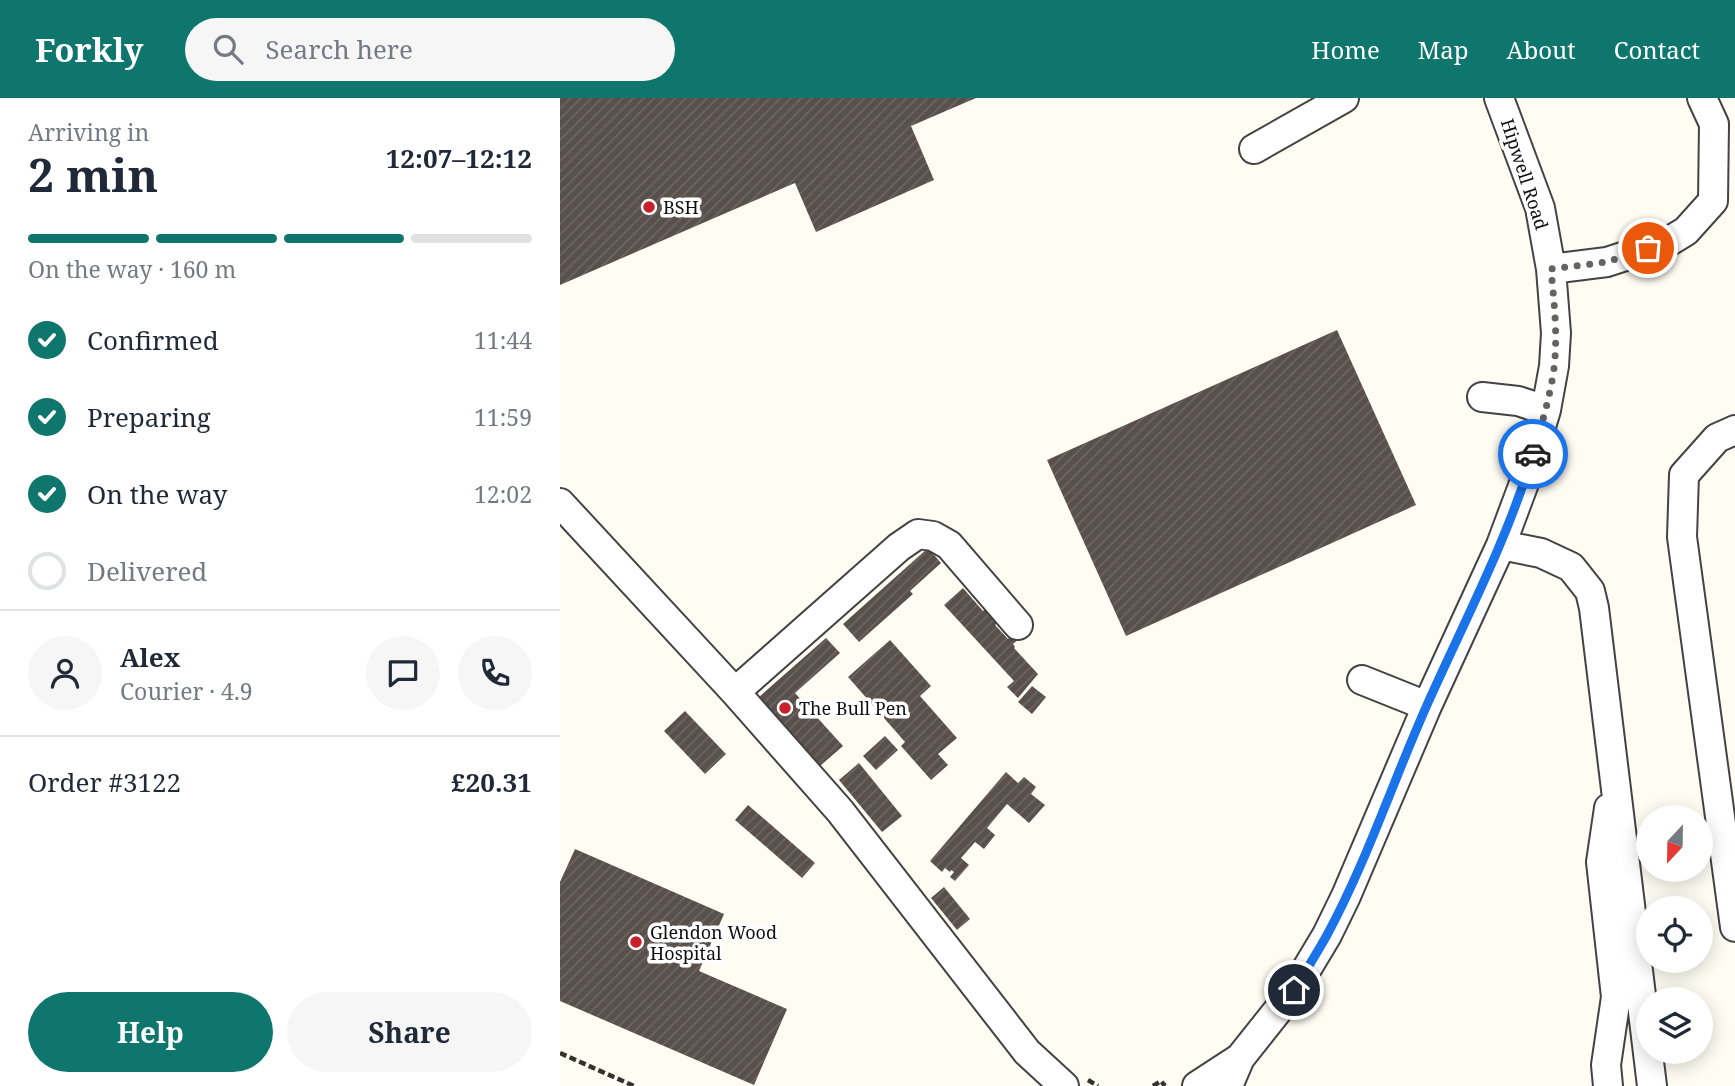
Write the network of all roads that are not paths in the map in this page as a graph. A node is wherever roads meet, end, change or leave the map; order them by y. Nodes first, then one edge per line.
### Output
1 (1344, 98) edge
2 (1499, 98) edge
3 (1702, 98) edge
4 (1254, 149) dead end
5 (1551, 269) junction
6 (1482, 397) dead end
7 (1546, 410) junction
8 (1735, 430) edge
9 (560, 503) edge
10 (1501, 545) junction
11 (1018, 625) dead end
12 (1362, 680) dead end
13 (734, 692) junction
14 (1427, 706) junction
15 (1614, 767) junction
16 (1735, 927) edge
17 (1027, 1052) junction
18 (1240, 1058) junction
19 (1033, 1086) edge
20 (1064, 1086) edge
21 (1198, 1086) edge
22 (1228, 1086) edge
23 (1608, 1086) edge
24 (1652, 1086) edge

1 - 4 street
2 - 5 street, Hipwell Road
3 - 5 street
5 - 7 street, Hipwell Road
6 - 7 street
7 - 10 street, Hipwell Road
8 - 16 street
9 - 13 street
10 - 14 street, Hipwell Road
10 - 15 street
11 - 13 street
12 - 14 street
13 - 17 street
14 - 18 street, Hipwell Road
15 - 23 street
15 - 24 street
17 - 19 street
17 - 20 street
18 - 21 street, Hipwell Road
18 - 22 street, Hipwell Road

